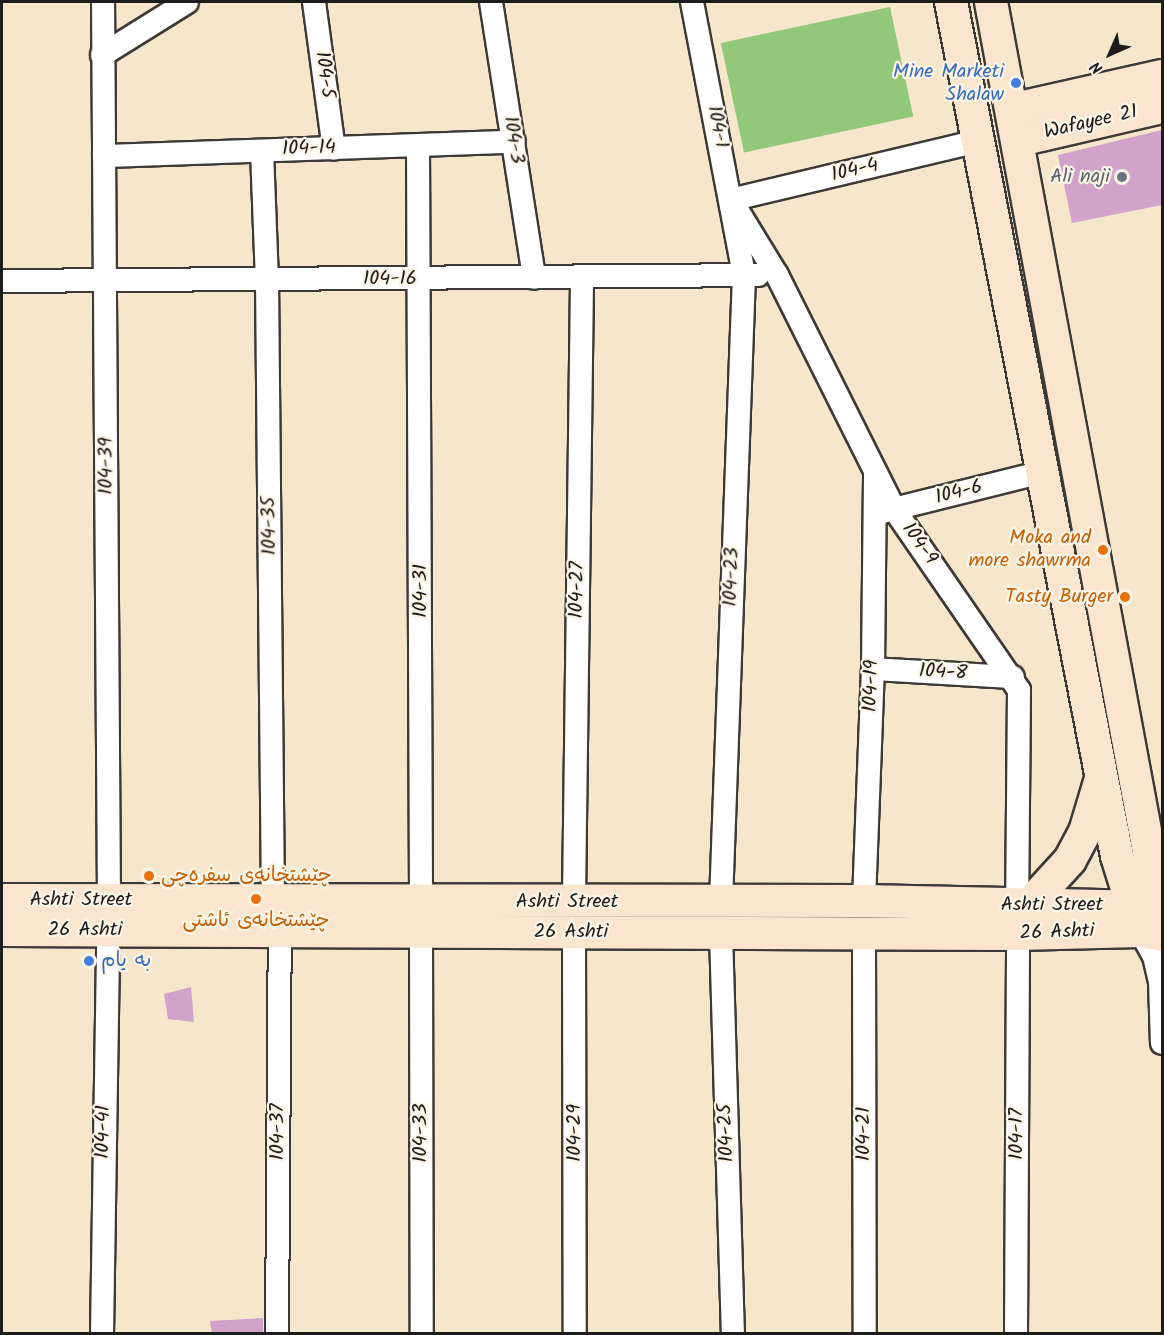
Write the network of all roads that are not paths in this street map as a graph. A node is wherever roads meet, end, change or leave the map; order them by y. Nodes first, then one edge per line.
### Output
1 (103, 2) edge
2 (187, 2) edge
3 (314, 2) edge
4 (491, 2) edge
5 (692, 2) edge
6 (951, 2) edge
7 (991, 2) edge
8 (102, 55) junction
9 (1162, 76) edge
10 (1162, 107) edge
11 (1014, 109) junction
12 (1020, 140) junction
13 (978, 141) junction
14 (514, 142) junction
15 (418, 146) junction
16 (334, 149) junction
17 (262, 151) junction
18 (104, 156) junction
19 (731, 200) junction
20 (742, 264) junction
21 (777, 275) junction
22 (534, 278) junction
23 (582, 278) junction
24 (267, 279) junction
25 (421, 279) junction
26 (106, 280) junction
27 (2, 281) edge
28 (1043, 472) junction
29 (885, 511) junction
30 (873, 669) junction
31 (1013, 677) junction
32 (1102, 772) junction
33 (1136, 786) junction
34 (1162, 831) edge
35 (2, 900) edge
36 (273, 901) junction
37 (574, 901) junction
38 (721, 901) junction
39 (864, 901) junction
40 (108, 915) junction
41 (1021, 915) junction
42 (421, 917) junction
43 (1153, 918) edge
44 (2, 930) edge
45 (280, 931) junction
46 (574, 933) junction
47 (721, 933) junction
48 (864, 934) junction
49 (1161, 972) edge
50 (1162, 1043) edge
51 (102, 1334) edge
52 (277, 1334) edge
53 (422, 1334) edge
54 (575, 1334) edge
55 (732, 1334) edge
56 (865, 1334) edge
57 (1016, 1334) edge

1 - 8 street, 104-39
2 - 8 street
3 - 16 street, 104-5
4 - 14 street, 104-3
5 - 19 street, 104-1
6 - 13 main road
7 - 11 main road
8 - 18 street, 104-39
9 - 11 main road, Wafayee 21
10 - 12 main road, Wafayee 21
11 - 12 main road
12 - 33 main road
13 - 19 street, 104-4
13 - 28 main road
14 - 15 street, 104-14
14 - 22 street, 104-3
15 - 16 street, 104-14
15 - 25 street, 104-31
16 - 17 street, 104-14
17 - 18 street, 104-14
17 - 24 street, 104-35
18 - 26 street, 104-39
19 - 20 street, 104-1
19 - 21 street
20 - 21 street, 104-16
20 - 23 street, 104-16
20 - 38 street, 104-23
21 - 29 street, 104-19
22 - 23 street, 104-16
22 - 25 street, 104-16
23 - 37 street, 104-27
24 - 25 street, 104-16
24 - 26 street, 104-16
24 - 36 street, 104-35
25 - 42 street, 104-31
26 - 27 street, 104-16
26 - 40 street, 104-39
28 - 29 street, 104-6
28 - 32 main road
29 - 30 street, 104-19
29 - 31 street, 104-9
30 - 31 street, 104-8
30 - 39 street, 104-19
31 - 41 street, 104-9
32 - 41 main road
32 - 43 main road
33 - 34 main road
33 - 43 main road
35 - 40 main road, Ashti Street
36 - 40 main road, Ashti Street
36 - 42 main road, Ashti Street
37 - 38 main road, Ashti Street
37 - 42 main road, Ashti Street
38 - 39 main road, Ashti Street
39 - 41 main road, Ashti Street
40 - 44 main road, 26 Ashti
40 - 45 main road, 26 Ashti
40 - 51 street, 104-41
41 - 43 main road, 26 Ashti
41 - 48 main road, 26 Ashti
41 - 57 street, 104-17
42 - 45 main road, 26 Ashti
42 - 46 main road, 26 Ashti
42 - 53 street, 104-33
43 - 49 street
45 - 52 street, 104-37
46 - 47 main road, 26 Ashti
46 - 54 street, 104-29
47 - 48 main road, 26 Ashti
47 - 55 street, 104-25
48 - 56 street, 104-21
49 - 50 street

